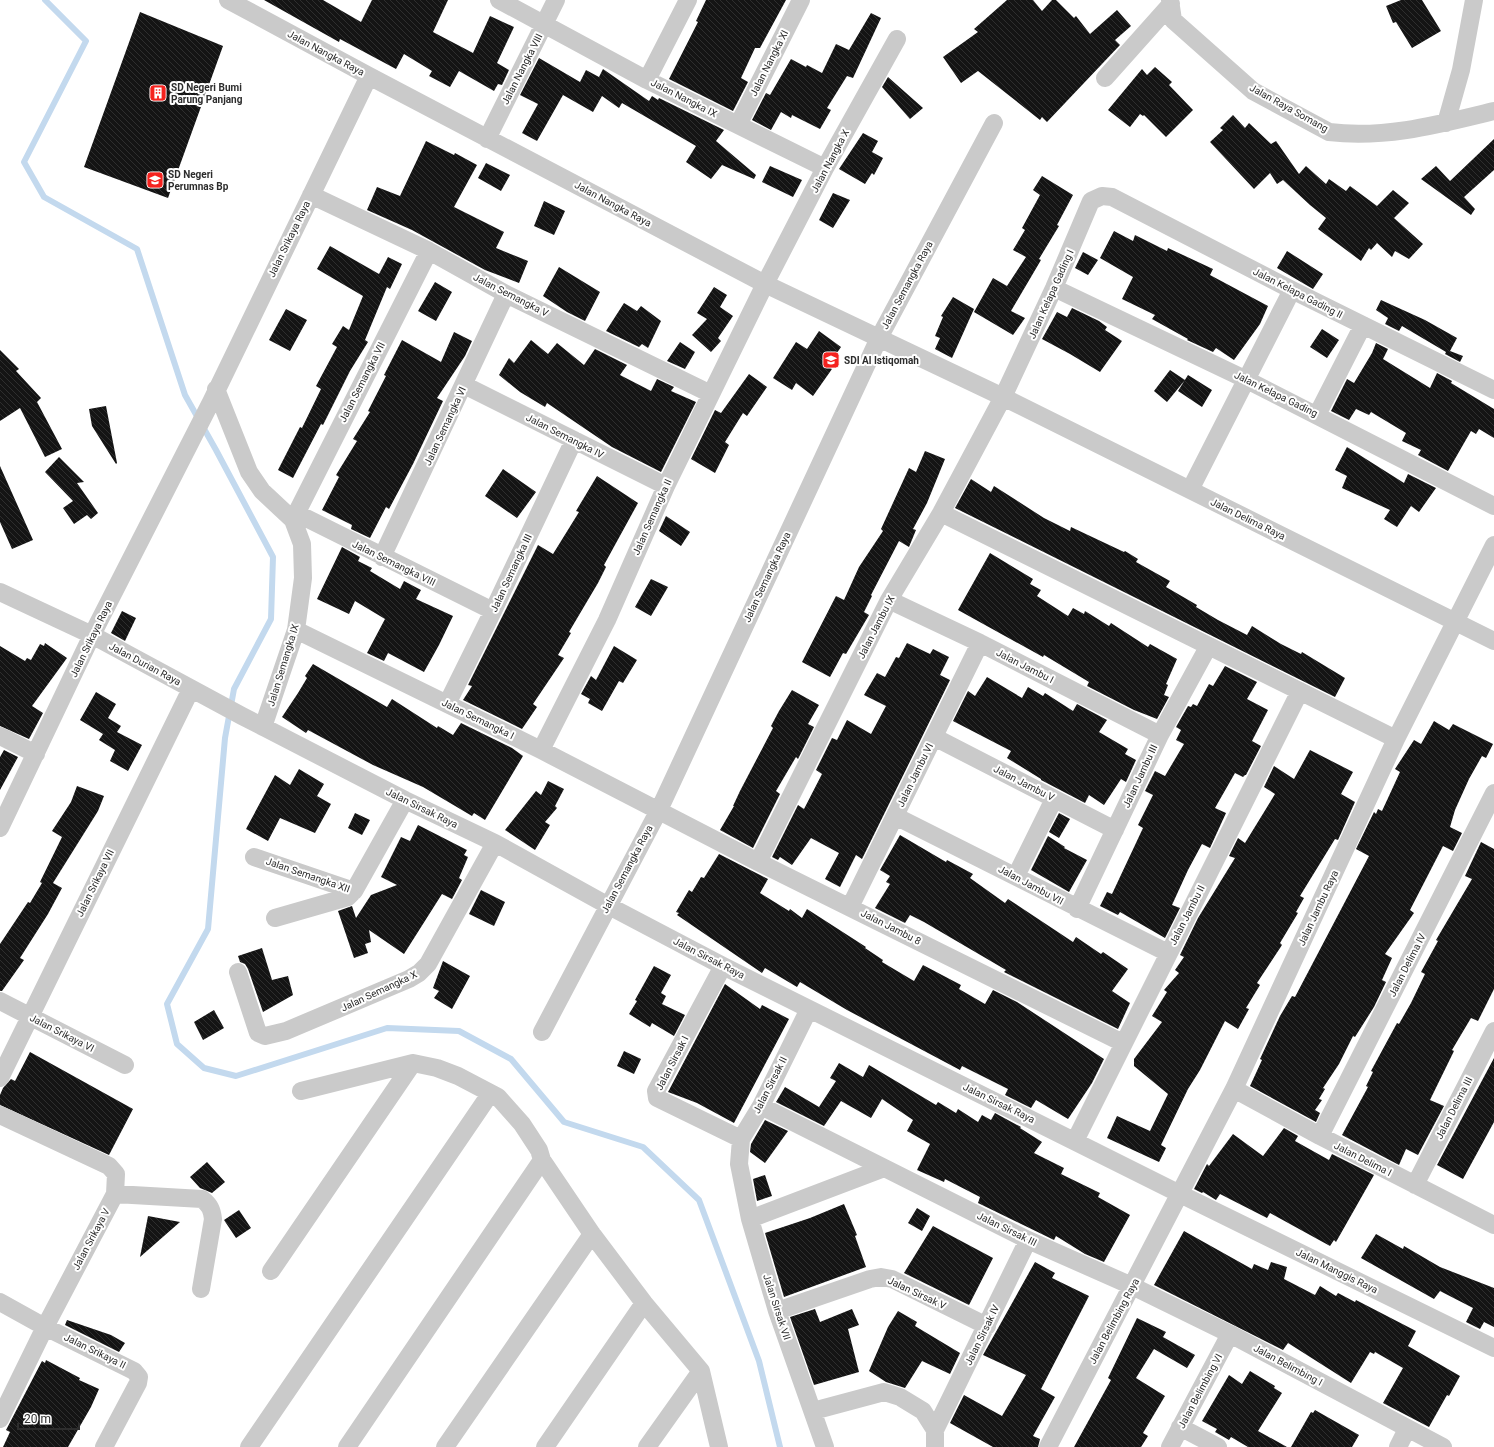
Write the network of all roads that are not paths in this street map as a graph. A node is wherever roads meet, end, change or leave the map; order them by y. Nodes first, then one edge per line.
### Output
1 (228, 0) edge
2 (499, 0) edge
3 (556, 0) edge
4 (688, 0) edge
5 (801, 0) edge
6 (1474, 0) edge
7 (1171, 2) edge
8 (545, 24) junction
9 (897, 39) dead end
10 (369, 76) junction
11 (1105, 78) dead end
12 (647, 80) junction
13 (1494, 110) edge
14 (994, 123) dead end
15 (1446, 123) junction
16 (738, 126) junction
17 (487, 139) junction
18 (825, 168) junction
19 (311, 195) junction
20 (1102, 196) joint
21 (429, 251) junction
22 (765, 284) junction
23 (1054, 288) junction
24 (1292, 290) junction
25 (506, 294) junction
26 (1363, 325) junction
27 (879, 338) junction
28 (1247, 380) junction
29 (464, 385) junction
30 (1494, 390) edge
31 (711, 394) junction
32 (213, 396) junction
33 (1003, 397) junction
34 (1317, 415) junction
35 (574, 440) junction
36 (666, 486) junction
37 (1190, 490) junction
38 (1494, 506) edge
39 (941, 513) junction
40 (294, 516) junction
41 (1494, 545) edge
42 (382, 557) junction
43 (0, 592) edge
44 (889, 600) junction
45 (493, 612) junction
46 (1456, 622) junction
47 (296, 630) junction
48 (92, 635) junction
49 (1494, 641) edge
50 (980, 643) junction
51 (1208, 647) junction
52 (1300, 691) junction
53 (198, 692) junction
54 (447, 704) junction
55 (242, 716) joint
56 (264, 727) junction
57 (1160, 735) junction
58 (0, 736) edge
59 (934, 737) junction
60 (1396, 740) junction
61 (541, 750) junction
62 (36, 754) junction
63 (1494, 793) edge
64 (1054, 799) junction
65 (405, 800) junction
66 (659, 810) junction
67 (895, 816) junction
68 (0, 828) edge
69 (1115, 830) junction
70 (494, 843) junction
71 (254, 857) dead end
72 (758, 862) junction
73 (1016, 876) junction
74 (354, 891) junction
75 (607, 905) junction
76 (850, 907) junction
77 (1077, 909) junction
78 (275, 918) dead end
79 (1168, 953) junction
80 (723, 966) junction
81 (238, 972) dead end
82 (0, 1001) edge
83 (809, 1009) junction
84 (28, 1017) junction
85 (1494, 1031) edge
86 (542, 1032) dead end
87 (1123, 1043) junction
88 (413, 1063) junction
89 (126, 1065) dead end
90 (0, 1078) edge
91 (1234, 1089) junction
92 (301, 1091) dead end
93 (490, 1094) junction
94 (761, 1106) junction
95 (0, 1115) edge
96 (1320, 1136) junction
97 (742, 1139) junction
98 (1076, 1141) junction
99 (542, 1160) junction
100 (739, 1164) joint
101 (884, 1168) junction
102 (1415, 1185) junction
103 (115, 1194) junction
104 (1180, 1194) junction
105 (750, 1219) junction
106 (1494, 1225) edge
107 (592, 1234) junction
108 (1028, 1240) junction
109 (271, 1271) dead end
110 (1132, 1286) junction
111 (201, 1289) dead end
112 (0, 1302) edge
113 (644, 1303) junction
114 (777, 1311) junction
115 (987, 1326) junction
116 (45, 1327) junction
117 (1230, 1334) junction
118 (1494, 1348) edge
119 (701, 1370) junction
120 (813, 1411) junction
121 (0, 1418) edge
122 (1180, 1427) junction
123 (1407, 1429) junction
124 (935, 1438) edge
125 (104, 1447) edge
126 (249, 1447) edge
127 (348, 1447) edge
128 (445, 1447) edge
129 (545, 1447) edge
130 (647, 1447) edge
131 (719, 1447) edge
132 (825, 1447) edge
133 (1048, 1447) edge
134 (1170, 1447) edge
135 (1218, 1447) edge
136 (1398, 1447) edge
137 (1443, 1447) edge

1 - 10 street, Jalan Nangka Raya
2 - 8 street, Jalan Nangka IX
3 - 8 street, Jalan Nangka VIII
4 - 12 street
5 - 16 street, Jalan Nangka XI
6 - 15 street
7 - 11 street
7 - 15 street, Jalan Raya Somang
8 - 12 street, Jalan Nangka IX
8 - 17 street, Jalan Nangka VIII
9 - 18 street, Jalan Nangka X
10 - 17 street, Jalan Nangka Raya
10 - 19 street, Jalan Srikaya Raya
12 - 16 street, Jalan Nangka IX
13 - 15 street, Jalan Raya Somang
14 - 27 street, Jalan Semangka Raya
16 - 18 street, Jalan Nangka IX
17 - 22 street, Jalan Nangka Raya
18 - 22 street, Jalan Nangka X
19 - 21 street, Jalan Semangka V
19 - 32 street, Jalan Srikaya Raya
20 - 23 street, Jalan Kelapa Gading I
20 - 24 street, Jalan Kelapa Gading II
21 - 25 street, Jalan Semangka V
21 - 40 street, Jalan Semangka VII
22 - 27 street, Jalan Nangka Raya
22 - 31 street, Jalan Semangka II
23 - 28 street, Jalan Kelapa Gading
23 - 33 street, Jalan Kelapa Gading I
24 - 26 street, Jalan Kelapa Gading II
24 - 28 street
25 - 29 street, Jalan Semangka VI
25 - 31 street, Jalan Semangka V
26 - 30 street, Jalan Kelapa Gading II
26 - 34 street
27 - 33 street, Jalan Nangka Raya
27 - 66 street, Jalan Semangka Raya
28 - 34 street, Jalan Kelapa Gading
28 - 37 street
29 - 35 street, Jalan Semangka IV
29 - 42 street, Jalan Semangka VI
31 - 36 street, Jalan Semangka II
32 - 40 street, Jalan Semangka IX
32 - 48 street, Jalan Srikaya Raya
33 - 37 street, Jalan Delima Raya
33 - 39 street, Jalan Jambu IX
34 - 38 street, Jalan Kelapa Gading
35 - 36 street, Jalan Semangka IV
35 - 45 street, Jalan Semangka III
36 - 61 street, Jalan Semangka II
37 - 46 street, Jalan Delima Raya
39 - 44 street, Jalan Jambu IX
39 - 51 street
40 - 42 street, Jalan Semangka VIII
40 - 47 street, Jalan Semangka IX
41 - 46 street, Jalan Jambu Raya
42 - 45 street, Jalan Semangka VIII
43 - 48 street, Jalan Durian Raya
44 - 50 street, Jalan Jambu I
44 - 72 street, Jalan Jambu IX
45 - 54 street, Jalan Semangka III
46 - 49 street, Jalan Delima Raya
46 - 60 street, Jalan Jambu Raya
47 - 54 street, Jalan Semangka I
47 - 56 street, Jalan Semangka IX
48 - 53 street, Jalan Durian Raya
48 - 62 street, Jalan Srikaya Raya
50 - 57 street, Jalan Jambu I
50 - 59 street, Jalan Jambu VI
51 - 52 street
51 - 57 street, Jalan Jambu III
52 - 60 street
52 - 79 street, Jalan Jambu II
53 - 55 street, Jalan Durian Raya
53 - 84 street, Jalan Srikaya VII
54 - 61 street, Jalan Semangka I
55 - 56 street, Jalan Sirsak Raya
56 - 65 street, Jalan Sirsak Raya
57 - 69 street, Jalan Jambu III
58 - 62 street
59 - 64 street, Jalan Jambu V
59 - 67 street, Jalan Jambu VI
60 - 91 street, Jalan Jambu Raya
61 - 66 street, Jalan Semangka I
62 - 68 street, Jalan Srikaya Raya
63 - 96 street, Jalan Delima IV
64 - 69 street, Jalan Jambu V
64 - 73 street
65 - 70 street, Jalan Sirsak Raya
65 - 74 street, Jalan Semangka XII
66 - 72 street, Jalan Jambu 8
66 - 75 street, Jalan Semangka Raya
67 - 73 street, Jalan Jambu VII
67 - 76 street, Jalan Jambu VI
69 - 77 street, Jalan Jambu III
70 - 75 street, Jalan Sirsak Raya
70 - 81 street, Jalan Semangka X
71 - 74 street, Jalan Semangka XII
72 - 76 street, Jalan Jambu 8
73 - 77 street, Jalan Jambu VII
74 - 78 street
75 - 80 street, Jalan Sirsak Raya
75 - 86 street, Jalan Semangka Raya
76 - 87 street, Jalan Jambu 8
77 - 79 street, Jalan Jambu VII
79 - 87 street, Jalan Jambu II
80 - 83 street, Jalan Sirsak Raya
80 - 97 street, Jalan Sirsak I
82 - 84 street, Jalan Srikaya VI
83 - 94 street, Jalan Sirsak II
83 - 98 street, Jalan Sirsak Raya
84 - 89 street, Jalan Srikaya VI
84 - 90 street, Jalan Srikaya VII
85 - 102 street, Jalan Delima III
87 - 98 street, Jalan Jambu II
88 - 92 street
88 - 93 street
88 - 109 street
91 - 96 street, Jalan Delima I
91 - 104 street, Jalan Jambu Raya
93 - 99 street
93 - 126 street
94 - 97 street, Jalan Sirsak II
94 - 101 street, Jalan Sirsak III
95 - 103 street, Jalan Srikaya V
96 - 102 street, Jalan Delima I
97 - 100 street, Jalan Sirsak II
98 - 104 street, Jalan Sirsak Raya
99 - 107 street
99 - 127 street
100 - 105 street, Jalan Sirsak VII
101 - 105 street
101 - 108 street, Jalan Sirsak III
102 - 106 street, Jalan Delima I
103 - 111 street
103 - 116 street, Jalan Srikaya V
104 - 110 street, Jalan Belimbing Raya
104 - 118 street, Jalan Manggis Raya
105 - 114 street, Jalan Sirsak VII
107 - 113 street
107 - 128 street
108 - 110 street, Jalan Sirsak III
108 - 115 street, Jalan Sirsak IV
110 - 117 street, Jalan Belimbing I
110 - 133 street, Jalan Belimbing Raya
112 - 116 street, Jalan Srikaya II
113 - 119 street
113 - 129 street
114 - 115 street, Jalan Sirsak V
114 - 120 street, Jalan Sirsak VII
115 - 124 street, Jalan Sirsak IV
116 - 121 street, Jalan Srikaya V
116 - 125 street, Jalan Srikaya II
117 - 122 street, Jalan Belimbing VI
117 - 123 street, Jalan Belimbing I
119 - 130 street
119 - 131 street
120 - 124 street
120 - 132 street, Jalan Sirsak VII
122 - 134 street, Jalan Belimbing VI
122 - 135 street
123 - 136 street
123 - 137 street, Jalan Belimbing I

